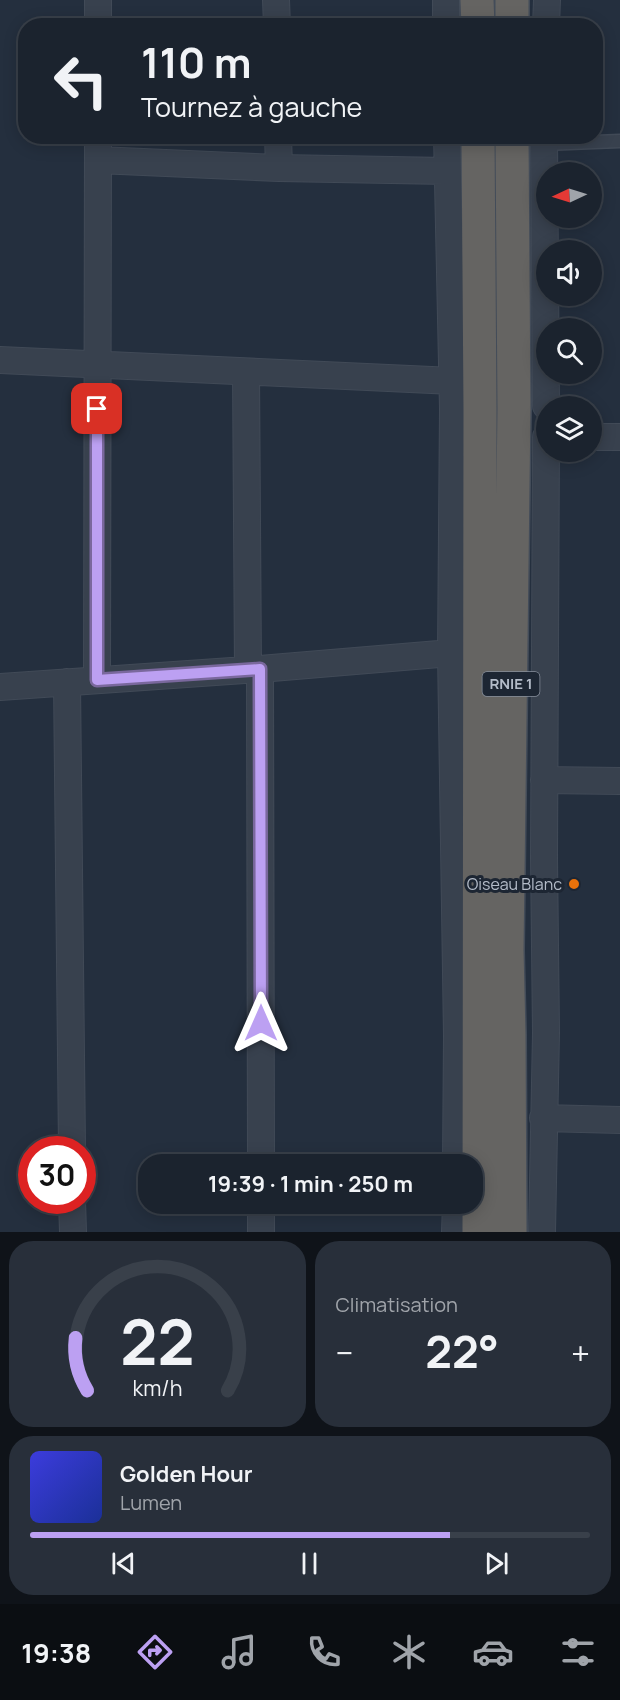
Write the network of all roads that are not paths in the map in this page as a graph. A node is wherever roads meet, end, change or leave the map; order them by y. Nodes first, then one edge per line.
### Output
1 (98, 0) edge
2 (276, 0) edge
3 (446, 0) edge
4 (477, 0) edge
5 (512, 0) edge
6 (547, 0) edge
7 (98, 18) edge
8 (277, 18) edge
9 (446, 18) edge
10 (478, 18) edge
11 (512, 18) edge
12 (546, 18) edge
13 (603, 141) edge
14 (620, 141) edge
15 (278, 144) edge
16 (447, 144) edge
17 (478, 144) edge
18 (512, 144) edge
19 (544, 144) edge
20 (98, 148) edge
21 (279, 168) junction
22 (447, 171) junction
23 (0, 360) edge
24 (97, 364) junction
25 (246, 372) junction
26 (453, 381) junction
27 (546, 396) edge
28 (602, 437) edge
29 (620, 437) edge
30 (546, 462) edge
31 (451, 653) junction
32 (254, 669) junction
33 (97, 680) junction
34 (67, 682) junction
35 (0, 687) edge
36 (544, 780) junction
37 (620, 780) edge
38 (544, 948) junction
39 (481, 952) junction
40 (543, 1118) junction
41 (620, 1120) edge
42 (72, 1136) edge
43 (261, 1154) edge
44 (457, 1154) edge
45 (72, 1214) edge
46 (261, 1214) edge
47 (456, 1214) edge
48 (73, 1232) edge
49 (261, 1232) edge
50 (455, 1232) edge
51 (479, 1232) edge
52 (510, 1232) edge
53 (542, 1232) edge

1 - 7 street
2 - 8 street
3 - 9 street
4 - 10 highway
5 - 11 highway
6 - 12 street
13 - 14 lane
15 - 21 street
16 - 22 street
17 - 39 highway, RNIE 1
18 - 39 highway, RNIE 1
19 - 27 street
20 - 21 street
20 - 24 street
21 - 22 street
22 - 26 street
23 - 24 street
24 - 25 street
24 - 33 street
25 - 26 street
25 - 32 street
26 - 31 street
28 - 29 street
30 - 36 street
31 - 32 street
31 - 39 street
32 - 33 street
32 - 43 street
33 - 34 street
34 - 35 street
34 - 42 street
36 - 37 street
36 - 38 street
38 - 39 street
38 - 40 street
39 - 44 street
39 - 51 highway, RNIE 1
39 - 52 highway, RNIE 1
40 - 41 street
40 - 53 street
45 - 48 street
46 - 49 street
47 - 50 street

